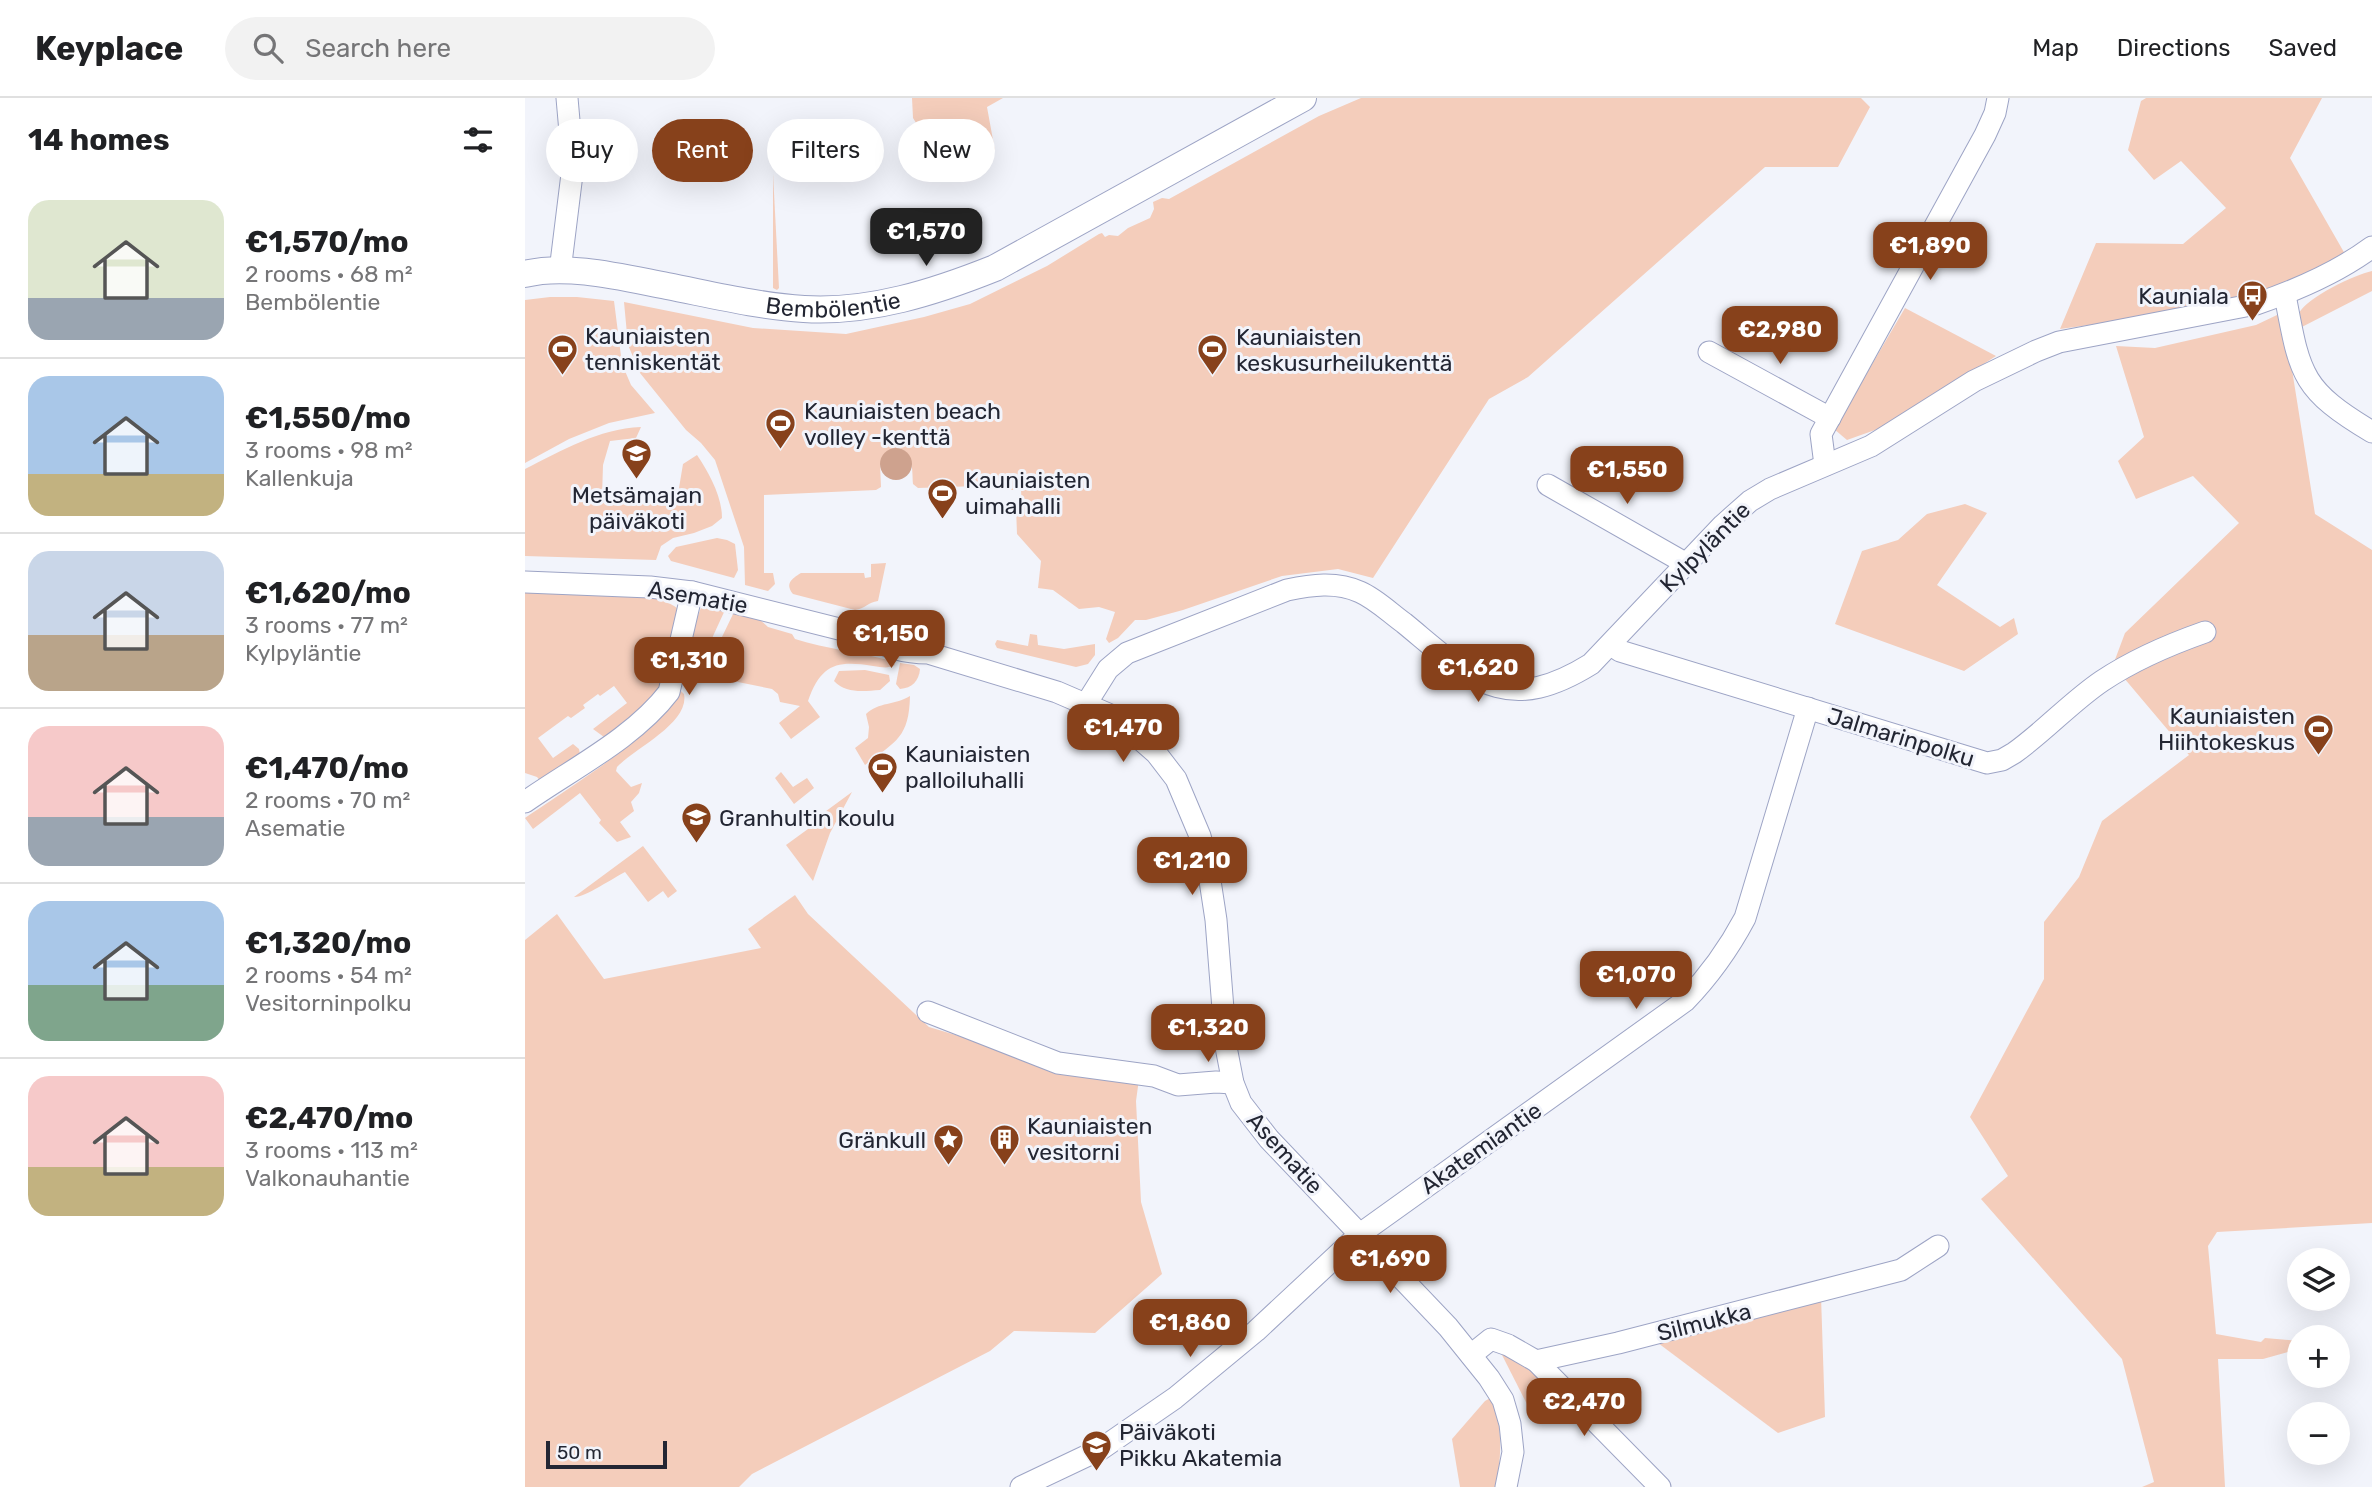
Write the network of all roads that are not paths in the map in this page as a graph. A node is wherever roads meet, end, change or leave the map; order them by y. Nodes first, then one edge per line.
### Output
1 (567, 98) edge
2 (1303, 98) edge
3 (1998, 98) edge
4 (2372, 247) edge
5 (560, 271) junction
6 (525, 274) edge
7 (2285, 295) junction
8 (1709, 352) dead end
9 (1830, 418) junction
10 (2372, 432) edge
11 (1825, 465) junction
12 (1548, 485) dead end
13 (1685, 563) junction
14 (525, 582) edge
15 (692, 592) junction
16 (2205, 632) dead end
17 (1611, 645) junction
18 (1086, 704) junction
19 (1808, 708) junction
20 (525, 802) edge
21 (928, 1012) dead end
22 (1233, 1083) junction
23 (1360, 1234) junction
24 (1938, 1246) dead end
25 (1471, 1354) junction
26 (1536, 1361) junction
27 (1021, 1487) edge
28 (1506, 1487) edge
29 (1660, 1487) edge

1 - 5 street
2 - 5 main road, Bembölentie
3 - 9 street
4 - 7 street, Kylpyläntie
5 - 6 main road, Bembölentie
7 - 10 street
7 - 11 street, Kylpyläntie
8 - 9 street
9 - 11 street
11 - 13 street, Kylpyläntie
12 - 13 street
13 - 17 street, Kylpyläntie
14 - 15 street, Asematie
15 - 18 street, Asematie
15 - 20 street
16 - 19 street, Jalmarinpolku
17 - 18 street, Kylpyläntie
17 - 19 street, Jalmarinpolku
18 - 22 street, Asematie
19 - 23 street, Akatemiantie
21 - 22 street
22 - 23 street, Asematie
23 - 25 street, Asematie
23 - 27 street, Akatemiantie
24 - 26 street, Silmukka
25 - 26 street
25 - 28 street, Asematie
26 - 29 street

